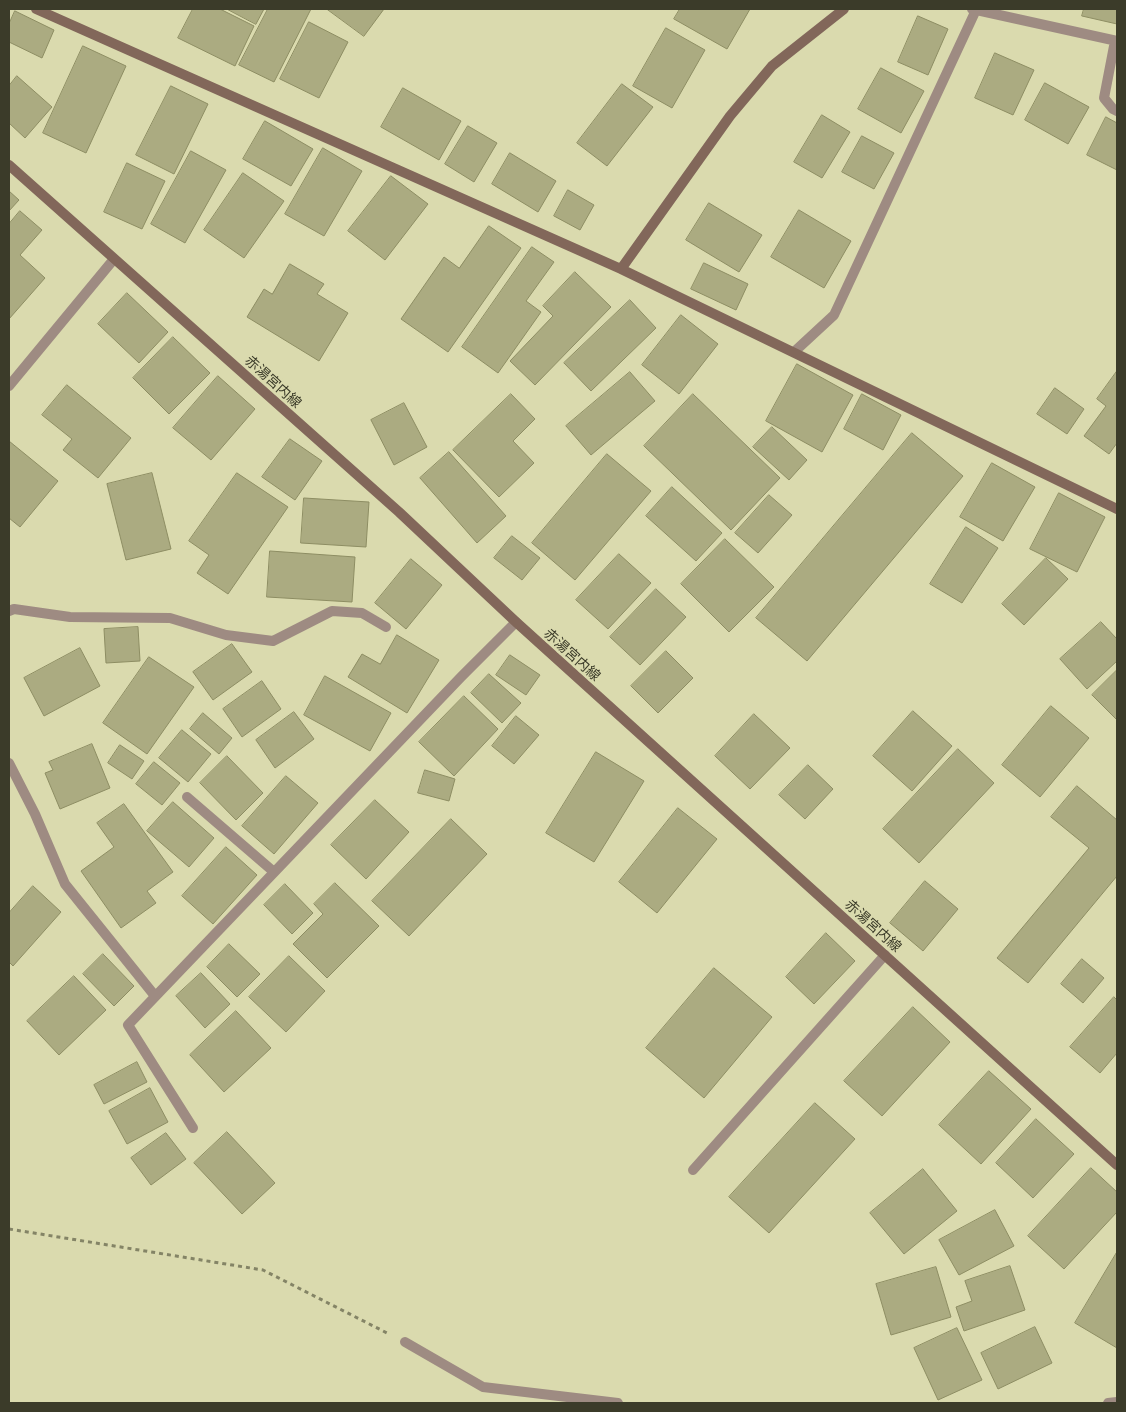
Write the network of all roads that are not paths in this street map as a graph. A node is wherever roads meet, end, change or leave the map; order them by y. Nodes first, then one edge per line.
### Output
1 (36, 9) edge
2 (844, 9) edge
3 (974, 10) edge
4 (1116, 41) edge
5 (1117, 111) edge
6 (9, 165) edge
7 (114, 259) junction
8 (621, 269) junction
9 (794, 352) junction
10 (9, 386) edge
11 (1117, 509) edge
12 (9, 611) edge
13 (516, 622) junction
14 (386, 627) dead end
15 (9, 764) edge
16 (186, 797) dead end
17 (274, 872) junction
18 (885, 955) junction
19 (156, 996) junction
20 (193, 1128) dead end
21 (1117, 1165) edge
22 (693, 1170) dead end
23 (405, 1342) road end
24 (1117, 1402) edge
25 (618, 1403) edge
26 (1108, 1403) edge

1 - 8 street
2 - 8 street
3 - 4 street
3 - 9 street
4 - 5 street
6 - 7 street, 赤湯宮内線
7 - 10 street
7 - 13 street, 赤湯宮内線
8 - 9 street
9 - 11 street
12 - 14 street
13 - 17 street
13 - 18 street, 赤湯宮内線
15 - 19 street
16 - 17 street
17 - 19 street
18 - 21 street, 赤湯宮内線
18 - 22 street
19 - 20 street
23 - 25 street
24 - 26 street

